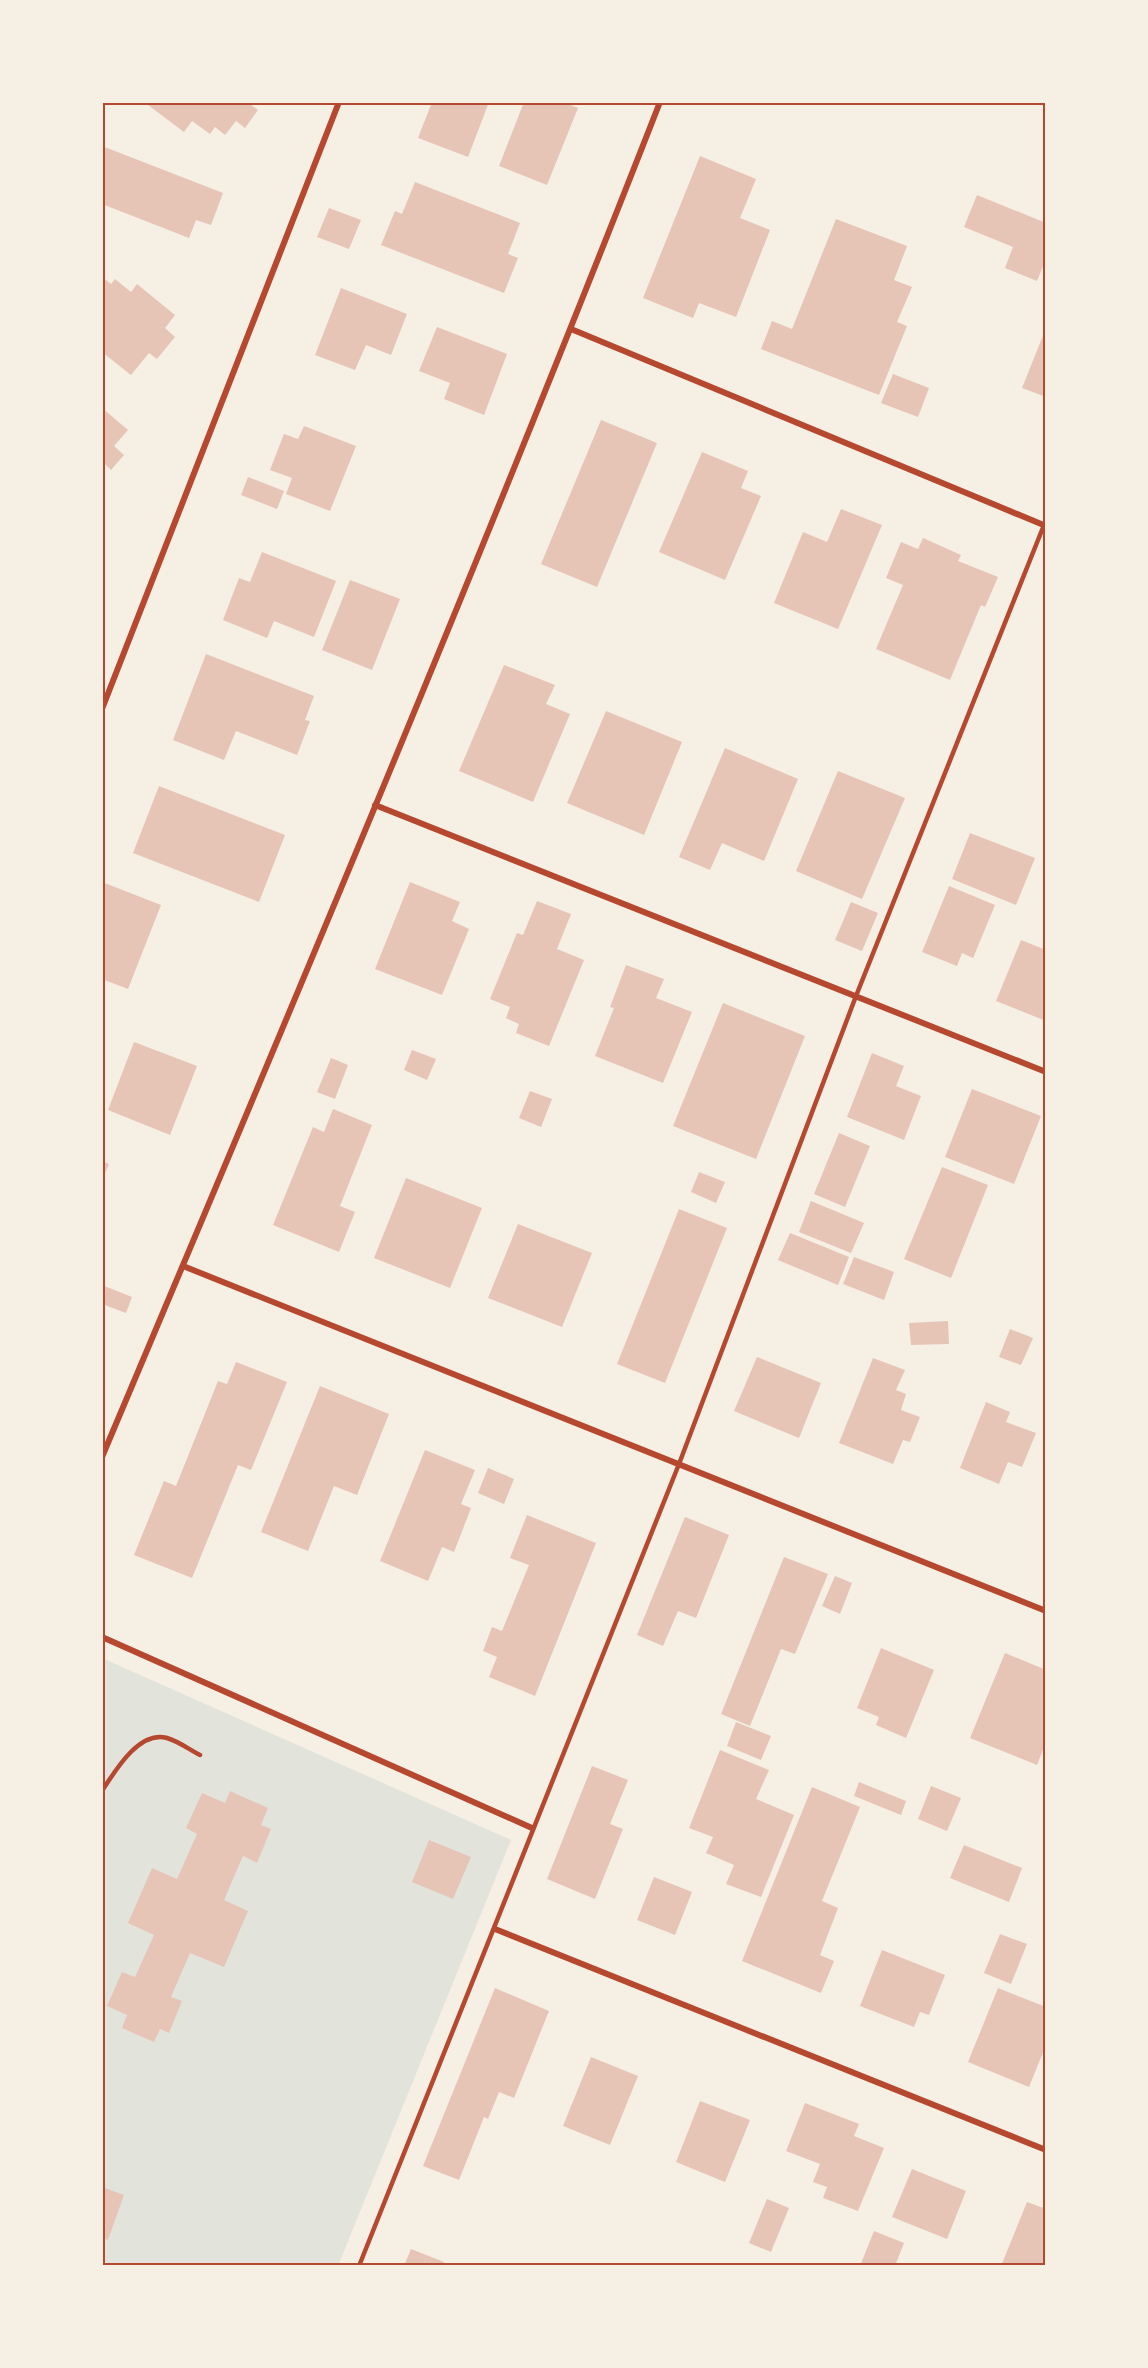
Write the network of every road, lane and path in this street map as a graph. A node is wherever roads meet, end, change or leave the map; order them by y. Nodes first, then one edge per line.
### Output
1 (339, 102) edge
2 (660, 102) edge
3 (571, 329) junction
4 (1045, 526) edge
5 (102, 709) edge
6 (375, 805) junction
7 (856, 996) junction
8 (1046, 1072) edge
9 (183, 1266) junction
10 (102, 1457) edge
11 (679, 1464) junction
12 (1046, 1611) edge
13 (102, 1636) edge
14 (200, 1755) dead end
15 (102, 1791) edge
16 (532, 1828) junction
17 (495, 1929) junction
18 (1046, 2150) edge
19 (359, 2266) edge

1 - 5 street
2 - 3 street
3 - 4 street
3 - 6 street
4 - 7 lane
6 - 7 street
6 - 9 street
7 - 8 street
7 - 11 lane
9 - 10 street
9 - 11 street
11 - 12 street
11 - 16 lane
13 - 16 street
14 - 15 lane
16 - 17 lane
17 - 18 street
17 - 19 lane

